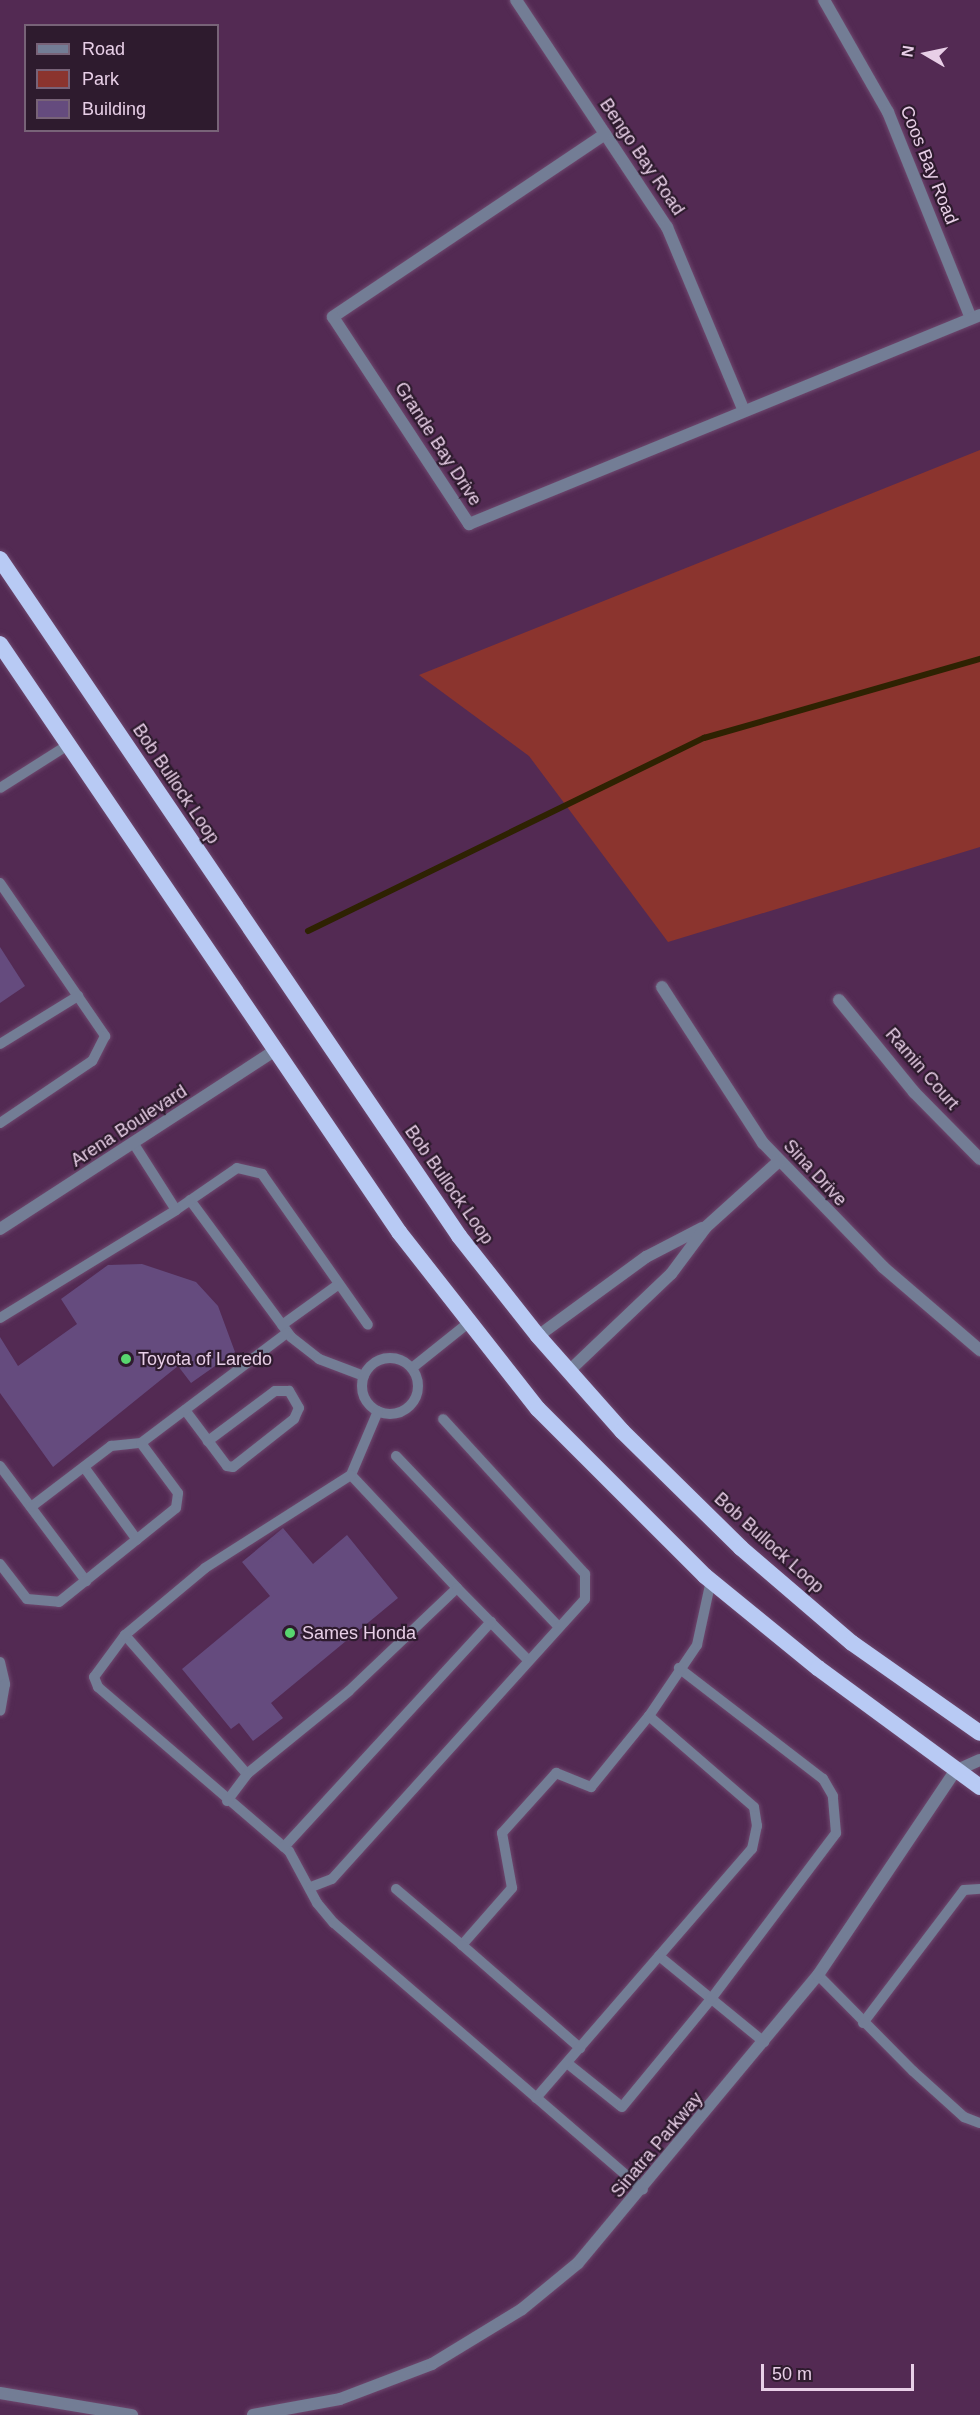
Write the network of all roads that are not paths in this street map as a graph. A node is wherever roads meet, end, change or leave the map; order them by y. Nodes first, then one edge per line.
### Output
1 (516, 0) edge
2 (824, 0) edge
3 (605, 134) junction
4 (976, 317) edge
5 (744, 411) junction
6 (0, 558) edge
7 (0, 644) edge
8 (68, 745) junction
9 (0, 788) edge
10 (0, 883) edge
11 (662, 987) dead end
12 (78, 996) junction
13 (839, 1000) dead end
14 (0, 1044) edge
15 (276, 1050) junction
16 (0, 1123) edge
17 (134, 1144) junction
18 (980, 1159) edge
19 (779, 1161) junction
20 (190, 1200) junction
21 (176, 1210) junction
22 (706, 1227) junction
23 (0, 1229) edge
24 (339, 1284) junction
25 (2, 1313) edge
26 (467, 1324) junction
27 (368, 1325) dead end
28 (285, 1329) junction
29 (538, 1336) junction
30 (980, 1350) edge
31 (412, 1368) junction
32 (569, 1371) junction
33 (364, 1376) junction
34 (185, 1410) junction
35 (378, 1411) junction
36 (443, 1419) dead end
37 (208, 1441) junction
38 (141, 1443) junction
39 (396, 1455) dead end
40 (0, 1466) edge
41 (84, 1467) junction
42 (351, 1475) junction
43 (31, 1507) junction
44 (137, 1540) junction
45 (0, 1564) edge
46 (86, 1581) junction
47 (711, 1581) junction
48 (457, 1588) junction
49 (491, 1622) junction
50 (559, 1627) junction
51 (125, 1635) junction
52 (528, 1660) junction
53 (0, 1662) edge
54 (679, 1668) junction
55 (0, 1712) edge
56 (649, 1716) junction
57 (980, 1733) edge
58 (980, 1760) edge
59 (955, 1771) junction
60 (247, 1774) junction
61 (980, 1787) edge
62 (227, 1801) junction
63 (284, 1847) junction
64 (311, 1887) junction
65 (396, 1889) dead end
66 (980, 1889) edge
67 (462, 1945) junction
68 (659, 1956) junction
69 (818, 1975) junction
70 (711, 1999) junction
71 (863, 2023) junction
72 (764, 2043) junction
73 (580, 2048) junction
74 (567, 2063) junction
75 (536, 2098) junction
76 (980, 2123) edge
77 (643, 2190) junction
78 (0, 2393) edge
79 (278, 2413) edge
80 (132, 2415) edge
81 (253, 2415) edge

1 - 3 street, Bengo Bay Road
2 - 4 street, Coos Bay Road
3 - 5 street, Bengo Bay Road
3 - 5 street, Grande Bay Drive
4 - 5 street, Grande Bay Drive
6 - 29 highway, Bob Bullock Loop
7 - 8 highway
8 - 9 lane
8 - 15 highway
10 - 12 lane
11 - 19 street, Sina Drive
12 - 14 lane
12 - 16 lane
13 - 18 street, Ramin Court
15 - 17 street, Arena Boulevard
15 - 26 highway
17 - 21 lane
17 - 23 street, Arena Boulevard
19 - 22 street
19 - 30 street, Sina Drive
20 - 21 lane
20 - 24 lane
20 - 28 lane
21 - 25 lane
22 - 29 street
22 - 32 street
24 - 27 lane
24 - 28 lane
26 - 31 lane
26 - 47 highway
28 - 33 lane
28 - 34 lane
29 - 32 highway, Bob Bullock Loop
31 - 33 lane
31 - 35 lane
32 - 57 highway, Bob Bullock Loop
33 - 35 lane
34 - 37 lane
34 - 38 lane
35 - 42 lane
36 - 50 lane
37 - 37 lane
38 - 41 lane
38 - 44 lane
39 - 50 lane
40 - 43 lane
41 - 43 lane
41 - 44 lane
42 - 48 lane
42 - 51 lane
43 - 46 lane
44 - 46 lane
45 - 46 lane
47 - 54 lane
47 - 59 highway
48 - 49 lane
48 - 60 lane
49 - 52 lane
49 - 63 lane
50 - 52 lane
51 - 60 lane
51 - 62 lane
52 - 64 lane
53 - 55 lane
54 - 56 lane
54 - 70 lane
56 - 67 lane
56 - 68 lane
58 - 59 street
59 - 61 highway
59 - 69 street, Sinatra Parkway
60 - 62 lane
62 - 63 lane
63 - 64 lane
64 - 75 lane
65 - 67 lane
66 - 71 lane
67 - 73 lane
68 - 70 lane
68 - 73 lane
69 - 71 lane
69 - 72 street, Sinatra Parkway
70 - 72 lane
70 - 74 lane
71 - 76 lane
72 - 77 street, Sinatra Parkway
73 - 74 lane
74 - 75 lane
75 - 77 lane
77 - 79 street, Sinatra Parkway
78 - 80 street
79 - 81 street, Sinatra Parkway

